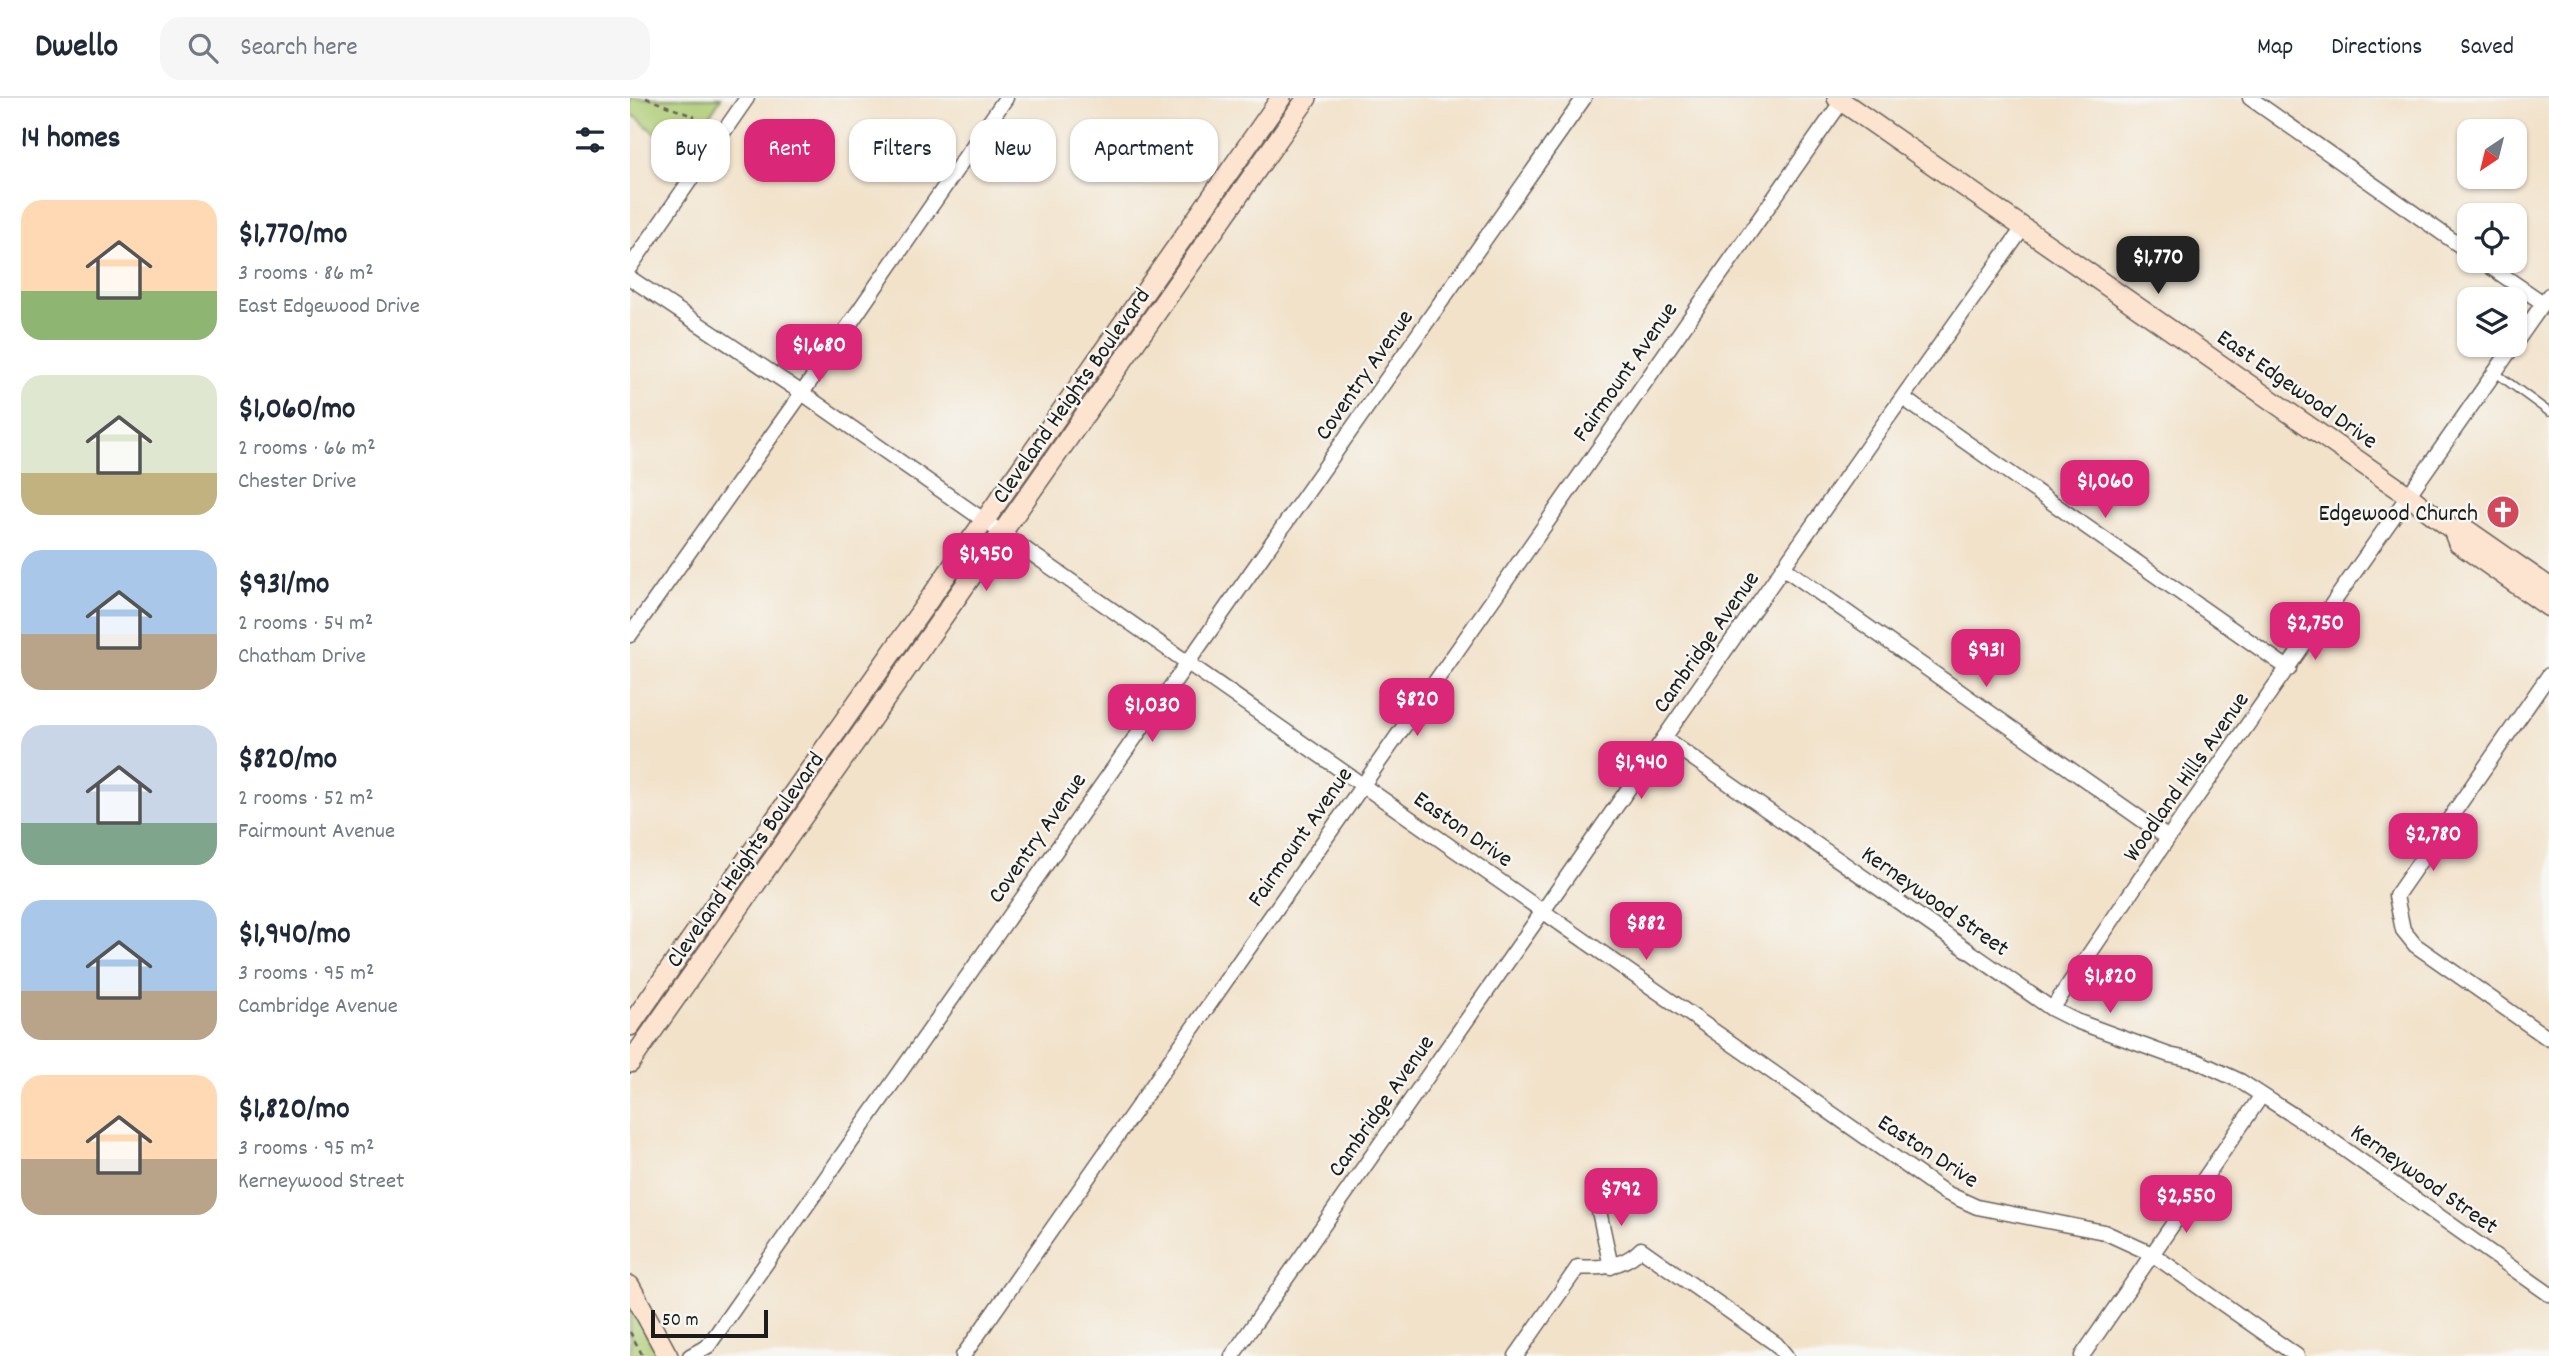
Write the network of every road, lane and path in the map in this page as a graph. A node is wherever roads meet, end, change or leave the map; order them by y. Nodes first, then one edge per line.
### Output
1 (646, 98) edge
2 (747, 98) edge
3 (1006, 98) edge
4 (1281, 98) edge
5 (1307, 98) edge
6 (1584, 98) edge
7 (2250, 98) edge
8 (1839, 100) edge
9 (695, 117) dead end
10 (1225, 178) junction
11 (1243, 191) junction
12 (2023, 228) junction
13 (2457, 244) edge
14 (630, 267) edge
15 (2502, 273) edge
16 (630, 278) edge
17 (2546, 299) edge
18 (2496, 373) junction
19 (802, 393) junction
20 (1903, 398) junction
21 (2549, 412) edge
22 (2409, 496) junction
23 (986, 522) junction
24 (2453, 530) junction
25 (1003, 534) junction
26 (1784, 568) junction
27 (2549, 587) edge
28 (2549, 607) edge
29 (630, 635) edge
30 (1189, 663) junction
31 (2289, 669) junction
32 (2549, 675) edge
33 (1664, 738) junction
34 (1363, 785) junction
35 (2168, 838) junction
36 (761, 840) junction
37 (779, 852) junction
38 (1542, 911) junction
39 (2052, 1009) junction
40 (630, 1026) edge
41 (2549, 1039) edge
42 (630, 1063) edge
43 (2262, 1095) junction
44 (1596, 1197) dead end
45 (2152, 1254) junction
46 (1611, 1267) junction
47 (630, 1286) edge
48 (2549, 1294) edge
49 (630, 1332) edge
50 (643, 1356) edge
51 (668, 1356) edge
52 (690, 1356) edge
53 (963, 1356) edge
54 (1232, 1356) edge
55 (1516, 1356) edge
56 (1786, 1356) edge
57 (2082, 1356) edge
58 (2297, 1356) edge

1 - 9 path
2 - 14 street
3 - 19 street
4 - 10 street, Cleveland Heights Boulevard
5 - 11 street, Cleveland Heights Boulevard
6 - 30 street, Coventry Avenue
7 - 13 street
8 - 12 street, East Edgewood Drive
8 - 34 street, Fairmount Avenue
10 - 11 street
10 - 23 street, Cleveland Heights Boulevard
11 - 25 street, Cleveland Heights Boulevard
12 - 20 street, Cambridge Avenue
12 - 22 street, East Edgewood Drive
15 - 17 street
16 - 19 street, Easton Drive
17 - 18 street, Woodland Hills Avenue
18 - 21 lane
18 - 22 street, Woodland Hills Avenue
19 - 23 street, Easton Drive
19 - 29 street
20 - 26 street, Cambridge Avenue
20 - 31 street
22 - 24 street, East Edgewood Drive
22 - 31 street, Woodland Hills Avenue
23 - 25 street, Easton Drive
23 - 36 street, Cleveland Heights Boulevard
24 - 27 street, East Edgewood Drive
24 - 28 street, East Edgewood Drive
25 - 30 street, Easton Drive
25 - 37 street, Cleveland Heights Boulevard
26 - 33 street, Cambridge Avenue
26 - 35 street
30 - 34 street, Easton Drive
30 - 52 street, Coventry Avenue
31 - 35 street, Woodland Hills Avenue
32 - 41 street
33 - 38 street, Cambridge Avenue
33 - 39 street, Kerneywood Street
34 - 38 street, Easton Drive
34 - 53 street, Fairmount Avenue
35 - 39 street, Woodland Hills Avenue
36 - 37 street
36 - 40 street, Cleveland Heights Boulevard
37 - 42 street, Cleveland Heights Boulevard
38 - 45 street, Easton Drive
38 - 54 street, Cambridge Avenue
39 - 43 street, Kerneywood Street
43 - 45 street
43 - 48 street, Kerneywood Street
44 - 46 street
45 - 57 street
45 - 58 street, Easton Drive
46 - 55 street
46 - 56 street
47 - 51 street
49 - 50 path

